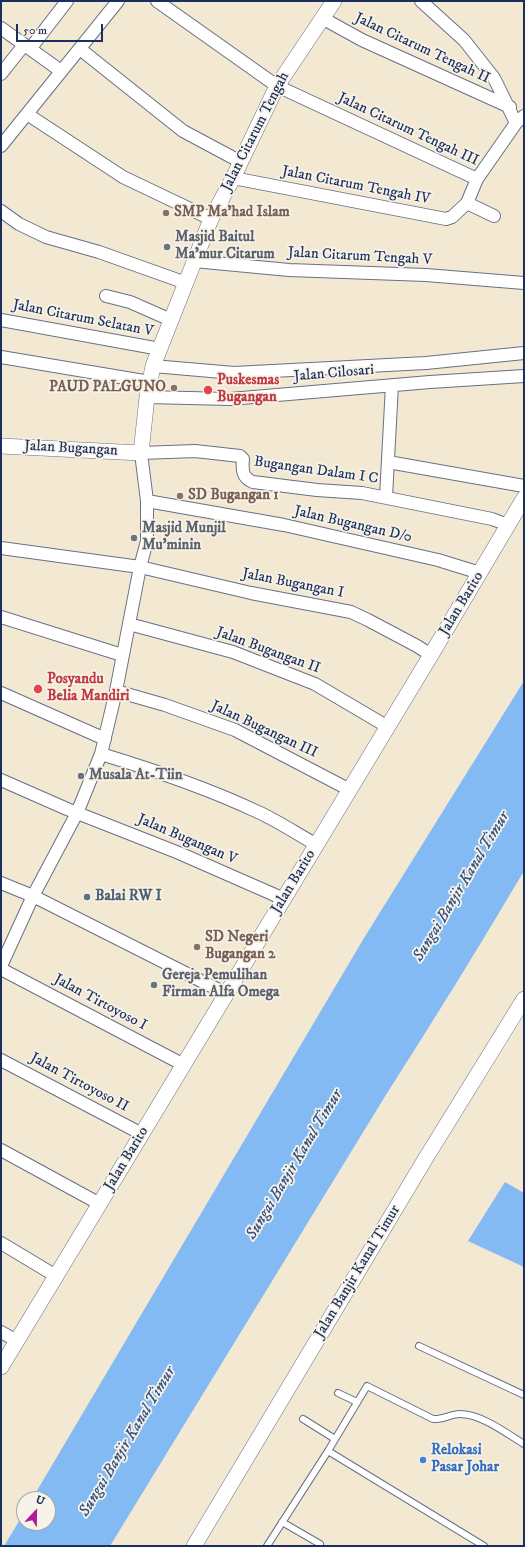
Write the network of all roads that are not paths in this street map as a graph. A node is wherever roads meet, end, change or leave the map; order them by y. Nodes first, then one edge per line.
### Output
1 (67, 1) edge
2 (118, 1) edge
3 (156, 1) edge
4 (334, 1) edge
5 (421, 1) edge
6 (322, 18) junction
7 (1, 28) edge
8 (27, 47) junction
9 (80, 49) junction
10 (61, 71) junction
11 (1, 74) edge
12 (277, 86) junction
13 (510, 107) junction
14 (26, 114) junction
15 (520, 119) edge
16 (1, 146) edge
17 (241, 162) junction
18 (233, 178) junction
19 (477, 179) junction
20 (467, 203) junction
21 (1, 211) edge
22 (494, 216) dead end
23 (211, 219) junction
24 (194, 261) junction
25 (186, 283) junction
26 (524, 283) edge
27 (106, 296) dead end
28 (1, 320) edge
29 (171, 320) junction
30 (160, 349) junction
31 (519, 354) edge
32 (1, 357) edge
33 (408, 364) junction
34 (154, 366) junction
35 (520, 376) edge
36 (150, 382) junction
37 (409, 384) junction
38 (392, 385) junction
39 (147, 397) junction
40 (1, 446) edge
41 (140, 453) junction
42 (388, 462) junction
43 (524, 486) edge
44 (386, 497) junction
45 (524, 498) edge
46 (147, 501) junction
47 (508, 525) junction
48 (1, 548) edge
49 (140, 567) junction
50 (480, 573) junction
51 (1, 617) edge
52 (129, 624) junction
53 (122, 655) junction
54 (431, 655) junction
55 (116, 691) junction
56 (1, 693) edge
57 (388, 727) junction
58 (105, 739) junction
59 (101, 754) junction
60 (1, 780) edge
61 (350, 790) junction
62 (78, 813) junction
63 (317, 845) junction
64 (1, 883) edge
65 (33, 896) junction
66 (284, 898) junction
67 (1, 967) edge
68 (227, 994) junction
69 (524, 999) edge
70 (1, 1060) edge
71 (184, 1065) junction
72 (142, 1134) junction
73 (1, 1150) edge
74 (100, 1204) junction
75 (1, 1243) edge
76 (56, 1276) junction
77 (1, 1332) edge
78 (17, 1341) junction
79 (419, 1346) dead end
80 (1, 1368) edge
81 (338, 1393) dead end
82 (524, 1395) edge
83 (352, 1400) junction
84 (303, 1419) dead end
85 (334, 1438) junction
86 (524, 1444) edge
87 (328, 1451) junction
88 (282, 1522) junction
89 (320, 1544) dead end
90 (194, 1546) edge
91 (267, 1546) edge
92 (484, 1546) edge

1 - 8 street
2 - 9 street
3 - 12 street, Jalan Citarum Tengah III
4 - 6 street, Jalan Citarum Tengah
5 - 13 street
6 - 12 street, Jalan Citarum Tengah
6 - 13 street, Jalan Citarum Tengah II
7 - 8 street
8 - 10 street
8 - 11 street
9 - 10 street
9 - 17 street
10 - 14 street
12 - 17 street, Jalan Citarum Tengah
12 - 19 street, Jalan Citarum Tengah III
13 - 15 street
14 - 16 street
14 - 23 street
15 - 19 street
17 - 18 street, Jalan Citarum Tengah
18 - 20 street, Jalan Citarum Tengah IV
18 - 23 street, Jalan Citarum Tengah
19 - 20 street, Jalan Citarum Tengah III
20 - 22 street
21 - 25 street
23 - 24 street, Jalan Citarum Tengah
24 - 25 street, Jalan Citarum Tengah
24 - 26 street, Jalan Citarum Tengah V
25 - 29 street, Jalan Citarum Tengah
27 - 29 street
28 - 30 street, Jalan Citarum Selatan V
29 - 30 street, Jalan Citarum Tengah
30 - 34 street, Jalan Citarum Tengah
31 - 33 street, Jalan Cilosari
31 - 35 street
32 - 36 street
33 - 34 street, Jalan Cilosari
33 - 37 street
34 - 36 street, Jalan Citarum Tengah
35 - 37 street, Jalan Cilosari
36 - 39 street, Jalan Citarum Tengah
37 - 38 street, Jalan Cilosari
38 - 39 street, Jalan Cilosari
38 - 42 street
39 - 41 street, Jalan Citarum Tengah
40 - 41 street, Jalan Bugangan
41 - 44 street, Bugangan Dalam I C
41 - 46 street
42 - 43 street
42 - 44 street
44 - 47 street
45 - 47 street, Jalan Barito
46 - 49 street
46 - 50 street, Jalan Bugangan D/0
47 - 50 street, Jalan Barito
48 - 49 street, Jalan Bugangan I
49 - 52 street
49 - 54 street, Jalan Bugangan I
50 - 54 street, Jalan Barito
51 - 53 street
52 - 53 street
52 - 57 street, Jalan Bugangan II
53 - 55 street
54 - 57 street, Jalan Barito
55 - 58 street
55 - 61 street, Jalan Bugangan III
56 - 58 street
57 - 61 street, Jalan Barito
58 - 59 street
59 - 62 street
59 - 63 street
60 - 62 street, Jalan Bugangan V
61 - 63 street, Jalan Barito
62 - 65 street
62 - 66 street, Jalan Bugangan V
63 - 66 street, Jalan Barito
64 - 65 street
65 - 67 street
65 - 68 street
66 - 68 street, Jalan Barito
67 - 71 street, Jalan Tirtoyoso I
68 - 71 street, Jalan Barito
69 - 90 street, Jalan Banjir Kanal Timur
70 - 72 street, Jalan Tirtoyoso II
71 - 72 street, Jalan Barito
72 - 74 street, Jalan Barito
73 - 74 street
74 - 76 street, Jalan Barito
75 - 76 street
76 - 78 street, Jalan Barito
77 - 78 street
78 - 80 street, Jalan Barito
79 - 82 lane
81 - 83 lane
83 - 85 lane
83 - 86 lane
84 - 85 lane
85 - 87 lane
87 - 88 lane
87 - 92 lane
88 - 89 lane
88 - 91 lane

